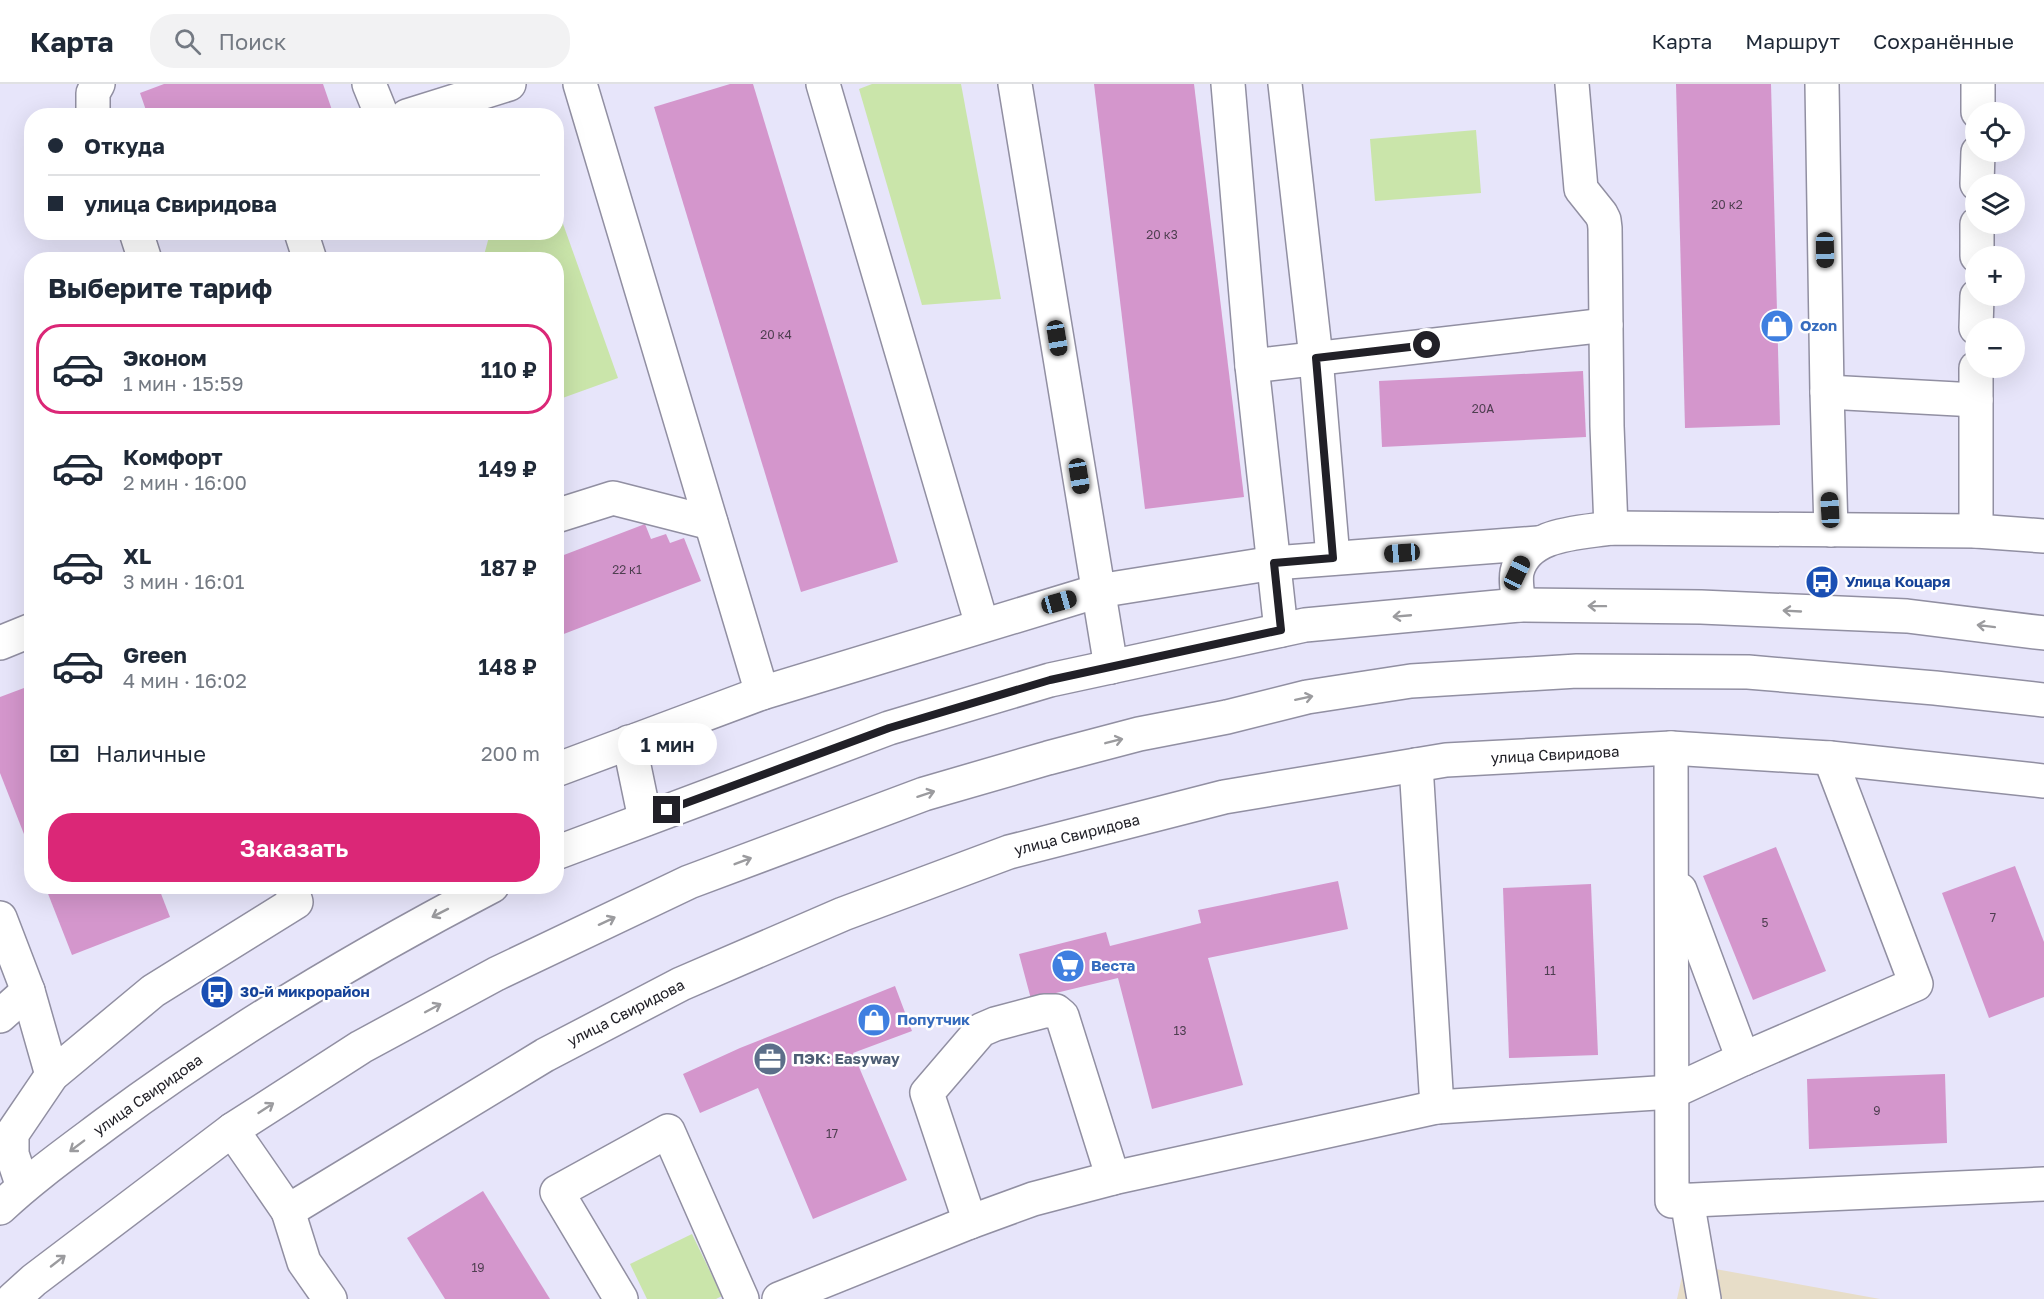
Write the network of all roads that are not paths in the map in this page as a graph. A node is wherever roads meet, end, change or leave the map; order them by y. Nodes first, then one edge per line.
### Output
1 (98, 84) edge
2 (369, 84) edge
3 (509, 84) edge
4 (580, 84) edge
5 (823, 84) edge
6 (1015, 84) edge
7 (1228, 84) edge
8 (1285, 84) edge
9 (1572, 84) edge
10 (1822, 84) edge
11 (1978, 84) edge
12 (1978, 102) edge
13 (93, 108) edge
14 (379, 108) edge
15 (432, 108) edge
16 (1606, 325) junction
17 (1316, 358) junction
18 (1252, 366) junction
19 (1976, 378) edge
20 (1827, 392) junction
21 (1976, 400) junction
22 (564, 513) edge
23 (711, 523) junction
24 (1611, 528) junction
25 (1831, 530) junction
26 (1976, 531) junction
27 (2044, 536) edge
28 (1538, 543) junction
29 (1333, 558) junction
30 (1274, 563) junction
31 (1098, 591) junction
32 (1519, 605) junction
33 (982, 625) junction
34 (1281, 630) junction
35 (24, 633) edge
36 (2044, 633) edge
37 (0, 643) edge
38 (1111, 667) junction
39 (762, 693) junction
40 (2044, 700) edge
41 (629, 742) junction
42 (1671, 748) junction
43 (1830, 758) junction
44 (1416, 765) junction
45 (564, 767) edge
46 (2044, 781) edge
47 (645, 819) junction
48 (564, 850) edge
49 (1672, 869) junction
50 (294, 894) edge
51 (477, 894) edge
52 (0, 918) edge
53 (28, 991) junction
54 (0, 1016) edge
55 (1743, 1059) junction
56 (52, 1075) junction
57 (1672, 1092) junction
58 (1437, 1107) junction
59 (232, 1130) junction
60 (1113, 1178) junction
61 (2044, 1185) edge
62 (11, 1197) edge
63 (1687, 1200) junction
64 (288, 1211) junction
65 (970, 1222) junction
66 (13, 1299) edge
67 (330, 1299) edge
68 (621, 1299) edge
69 (742, 1299) edge
70 (779, 1299) edge
71 (1704, 1299) edge

1 - 13 street
2 - 14 street
3 - 15 street
4 - 23 street
5 - 33 street
6 - 31 street
7 - 18 street
8 - 17 street
9 - 16 street
10 - 20 street
11 - 12 street
16 - 17 street
16 - 24 street
17 - 18 street
17 - 29 street
18 - 30 street
19 - 21 street
20 - 21 street
20 - 25 street
21 - 26 street
22 - 23 street
23 - 39 street
24 - 25 street
24 - 28 street
25 - 26 street
26 - 27 street
28 - 29 street
28 - 32 street
29 - 30 street
30 - 31 street
30 - 34 street
31 - 33 street
31 - 38 street
32 -> 34 street
36 -> 32 street
33 - 39 street
34 - 38 street
35 - 37 street
38 - 47 street
39 - 41 street
59 -> 40 street
41 - 45 street
41 - 47 street
42 - 43 street, улица Свиридова
42 - 44 street, улица Свиридова
42 - 49 street
43 - 46 street, улица Свиридова
43 - 55 street
44 - 58 street
44 - 64 street, улица Свиридова
47 - 48 street
49 - 55 street
49 - 57 street
50 - 56 street
51 -> 62 street, улица Свиридова
52 - 53 street
53 - 54 street
53 - 56 street
55 - 57 street
56 - 62 street
57 - 58 street
57 - 63 street
58 - 60 street
59 - 64 street
66 -> 59 street
60 - 65 street
60 - 65 street
61 - 63 street
63 - 71 street
64 - 67 street
65 - 70 street
68 - 69 street

